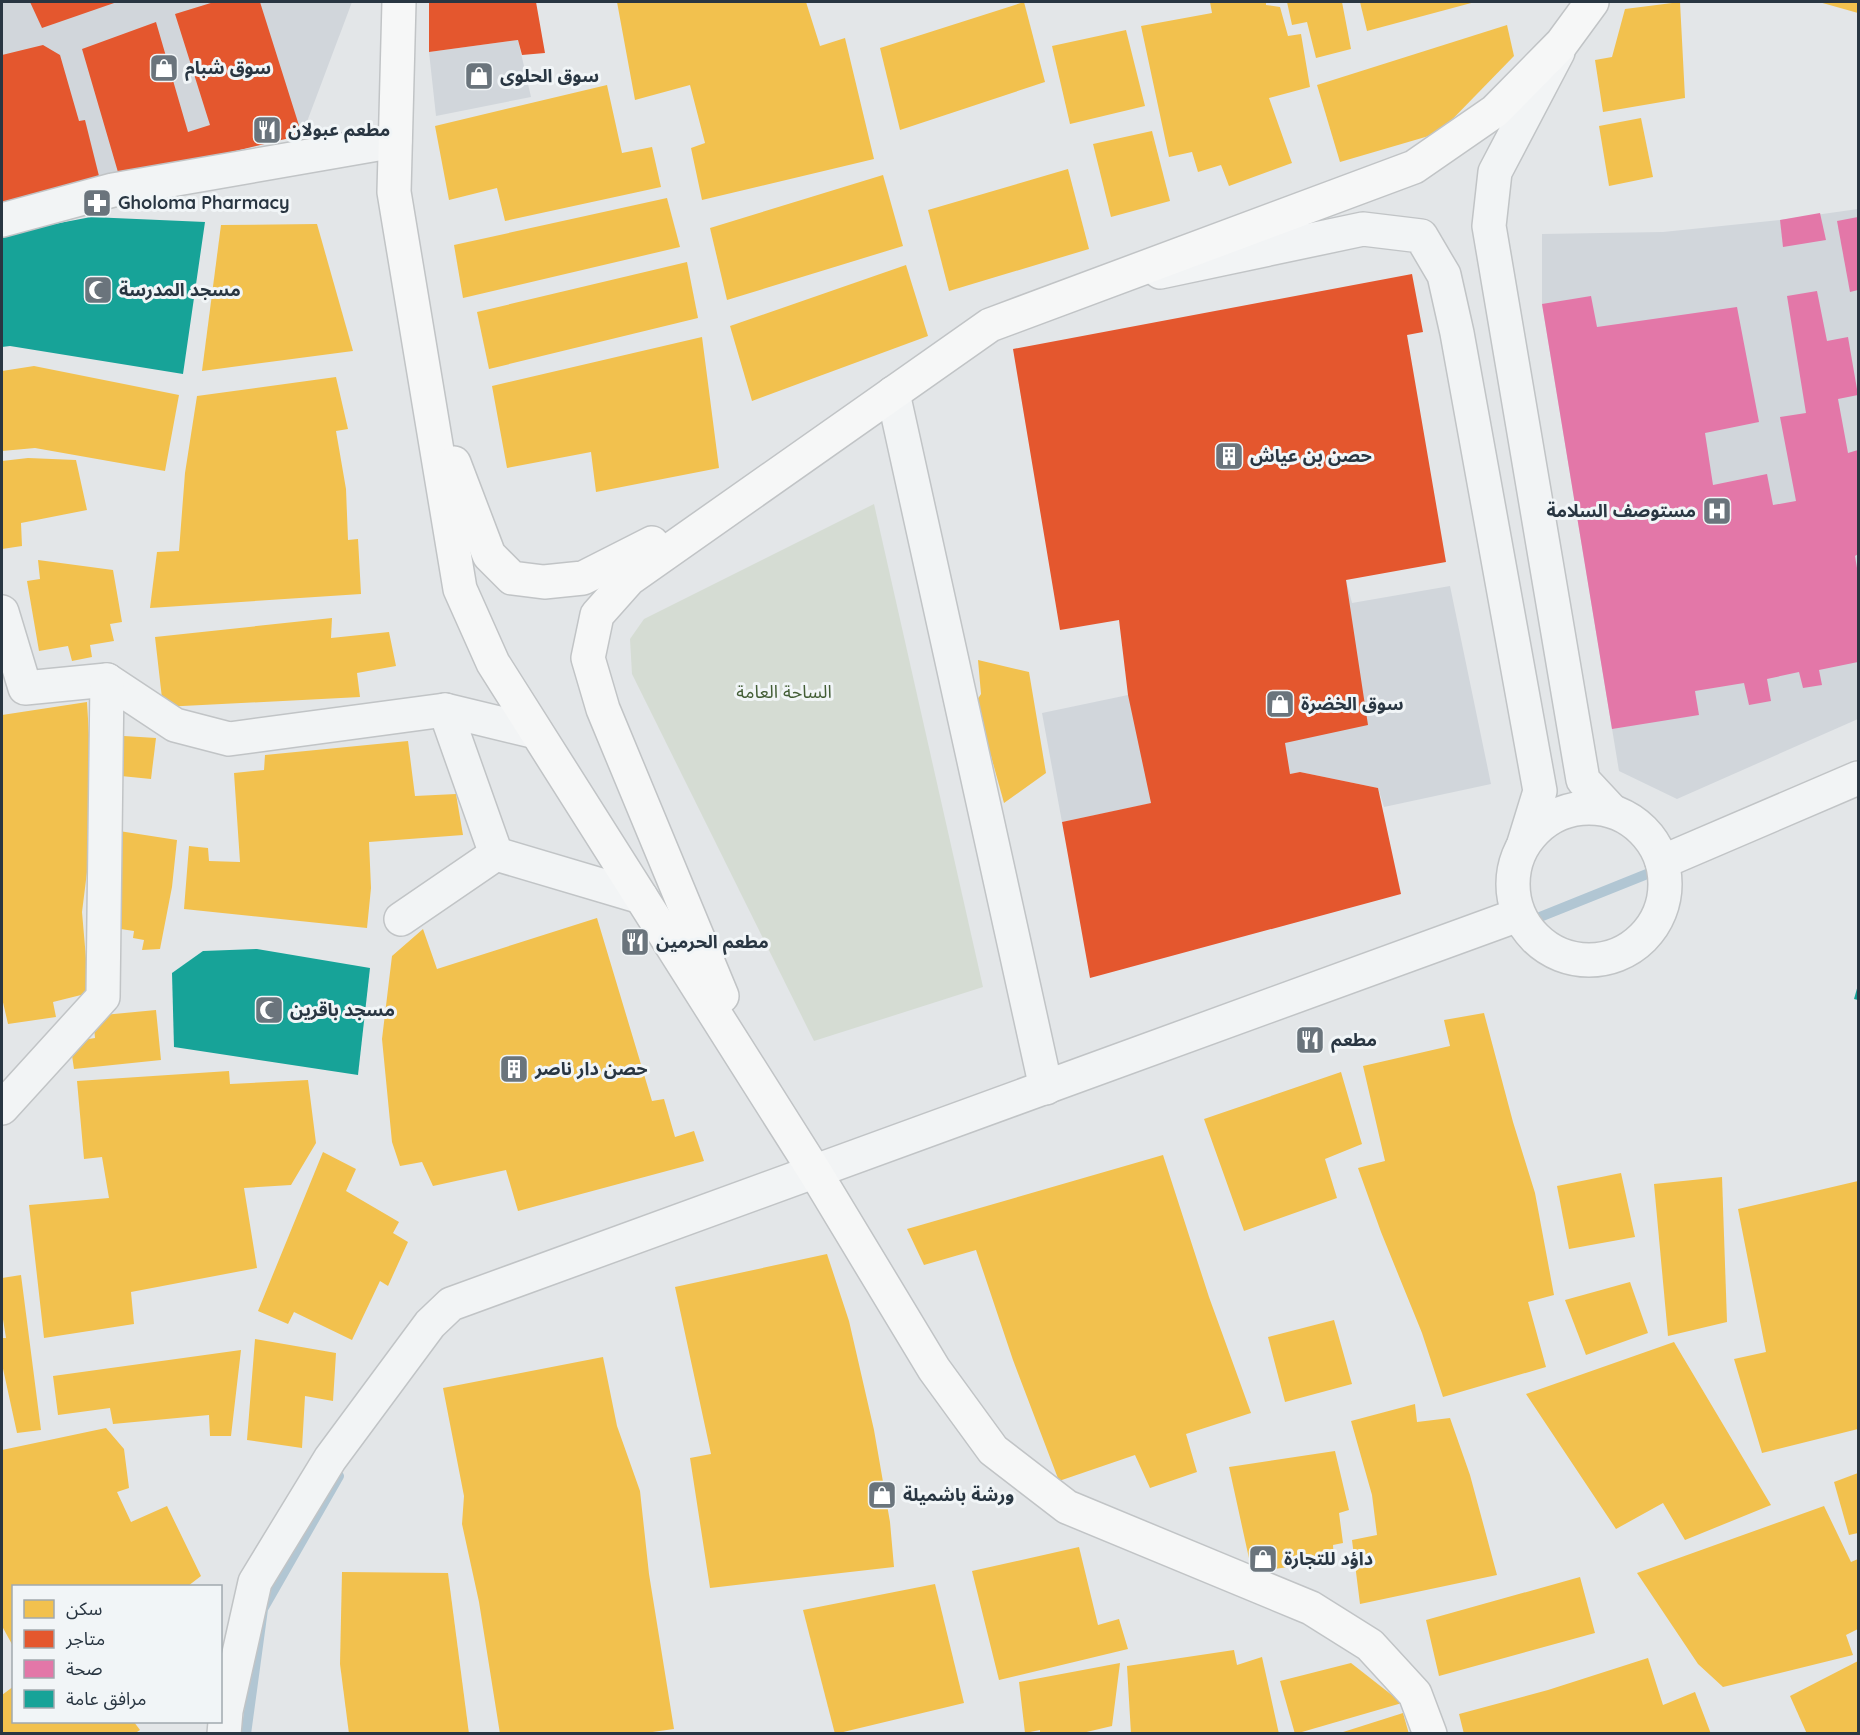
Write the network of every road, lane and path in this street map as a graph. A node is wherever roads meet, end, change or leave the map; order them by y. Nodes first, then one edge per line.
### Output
1 (399, 2) edge
2 (1592, 2) edge
3 (1562, 43) junction
4 (395, 141) junction
5 (2, 220) edge
6 (1085, 288) junction
7 (893, 393) junction
8 (430, 400) junction
9 (749, 494) junction
10 (2, 612) edge
11 (107, 680) junction
12 (13, 690) edge
13 (446, 710) junction
14 (536, 732) junction
15 (1858, 778) edge
16 (1611, 810) junction
17 (1524, 843) junction
18 (496, 854) junction
19 (1662, 862) junction
20 (641, 897) junction
21 (1518, 915) junction
22 (401, 919) dead end
23 (756, 1078) junction
24 (1046, 1088) junction
25 (2, 1104) edge
26 (815, 1172) junction
27 (224, 1734) edge
28 (1430, 1734) edge

1 - 4 main road
2 - 3 main road
3 - 6 main road
3 - 16 street
4 - 5 street
4 - 8 main road
6 - 7 main road
6 - 17 street
7 - 9 main road
7 - 24 street
8 - 9 main road
8 - 14 main road
9 - 23 main road
10 - 12 street
11 - 12 street
11 - 13 street
11 - 25 street
13 - 14 street
13 - 18 street
14 - 20 main road
15 - 19 street
16 - 17 street
16 - 19 street
17 - 21 street
18 - 20 street
18 - 22 street
19 - 21 street
20 - 23 main road
21 - 24 street
23 - 26 main road
24 - 26 street
26 - 27 street
26 - 28 main road

